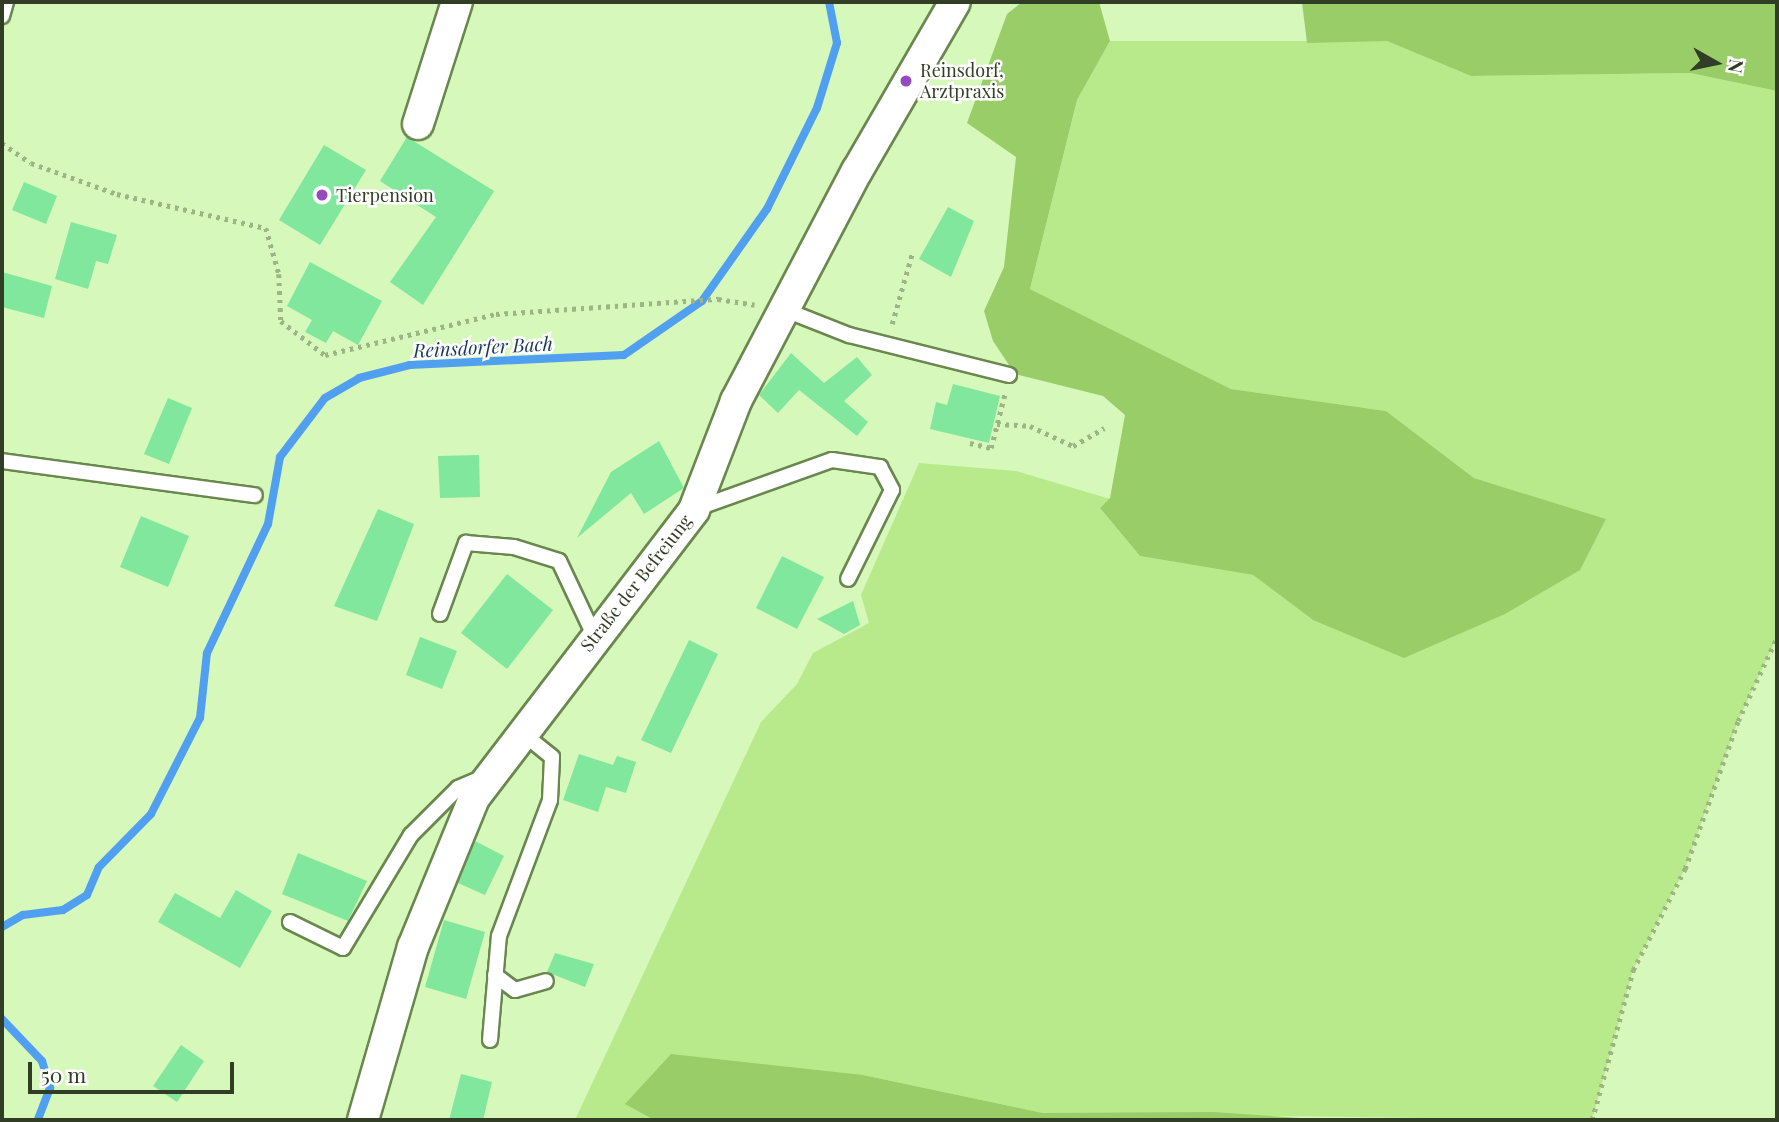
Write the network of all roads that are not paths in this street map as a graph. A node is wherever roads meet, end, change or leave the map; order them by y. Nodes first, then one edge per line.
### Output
1 (6, 2) edge
2 (457, 2) edge
3 (956, 2) edge
4 (2, 16) edge
5 (418, 124) dead end
6 (788, 311) junction
7 (1009, 375) road end
8 (2, 461) edge
9 (255, 495) dead end
10 (694, 510) junction
11 (848, 579) dead end
12 (440, 614) dead end
13 (594, 635) junction
14 (521, 732) junction
15 (492, 774) junction
16 (290, 922) dead end
17 (495, 975) junction
18 (546, 981) dead end
19 (490, 1040) dead end
20 (375, 1092) junction
21 (345, 1120) edge
22 (363, 1120) edge

1 - 4 lane
2 - 5 street
3 - 6 street, Straße der Befreiung
6 - 7 lane
6 - 10 street, Straße der Befreiung
8 - 9 lane
10 - 11 lane
10 - 13 street, Straße der Befreiung
12 - 13 lane
13 - 14 street, Straße der Befreiung
14 - 15 street, Straße der Befreiung
14 - 17 lane
15 - 16 lane
15 - 20 street, Straße der Befreiung
17 - 18 lane
17 - 19 lane
20 - 21 lane
20 - 22 street, Straße der Befreiung

